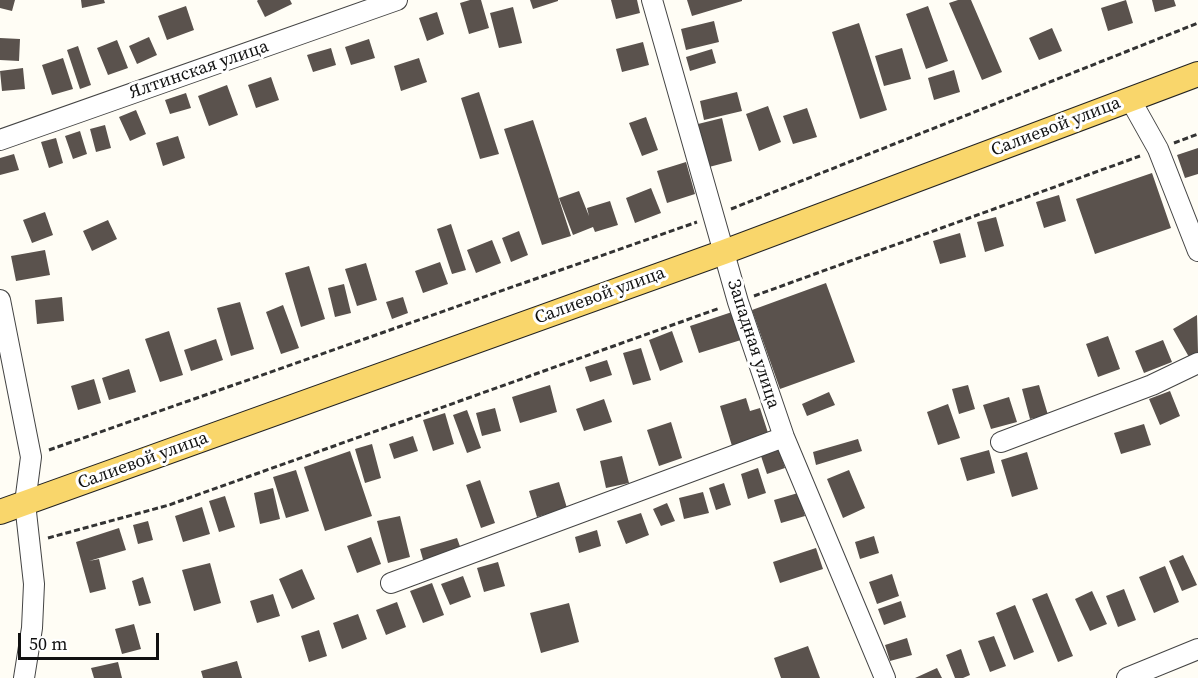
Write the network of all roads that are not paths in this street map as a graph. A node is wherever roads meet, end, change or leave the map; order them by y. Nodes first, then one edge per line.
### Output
1 (397, 0) edge
2 (652, 0) edge
3 (1198, 74) edge
4 (1130, 99) junction
5 (0, 140) edge
6 (1198, 251) edge
7 (724, 252) junction
8 (0, 300) edge
9 (1198, 363) edge
10 (784, 437) junction
11 (1001, 442) dead end
12 (25, 503) junction
13 (0, 512) edge
14 (391, 583) dead end
15 (1198, 649) edge
16 (24, 678) edge
17 (885, 678) edge
18 (1127, 678) edge

1 - 5 street, Ялтинская улица
2 - 7 street, Западная улица
3 - 4 main road, Салиевой улица
4 - 6 street
4 - 7 main road, Салиевой улица
7 - 10 street, Западная улица
7 - 12 main road, Салиевой улица
8 - 12 street
9 - 11 street
10 - 14 street
10 - 17 street, Западная улица
12 - 13 main road, Салиевой улица
12 - 16 street
15 - 18 street

